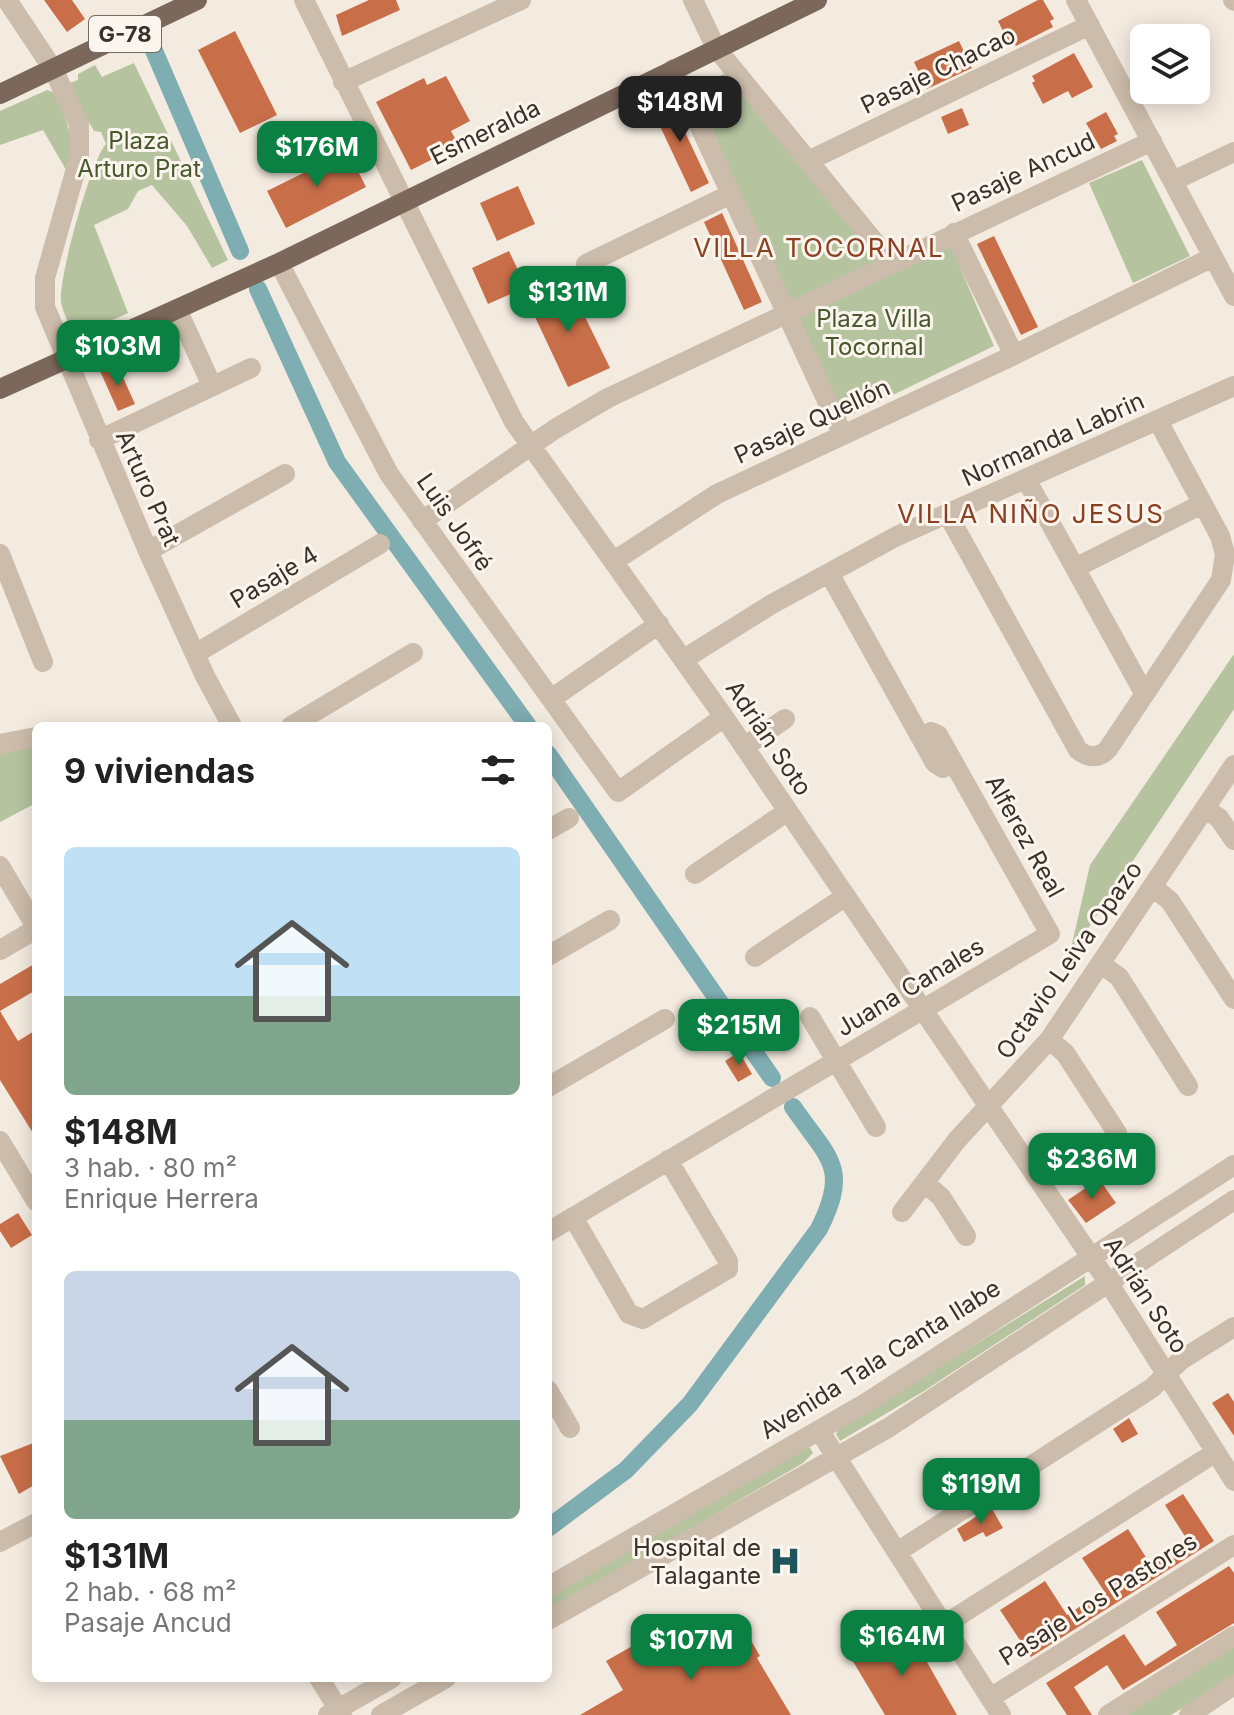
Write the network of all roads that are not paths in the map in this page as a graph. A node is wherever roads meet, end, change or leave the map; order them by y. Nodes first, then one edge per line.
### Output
1 (7, 0) edge
2 (197, 0) edge
3 (304, 0) edge
4 (521, 0) edge
5 (693, 0) edge
6 (817, 0) edge
7 (1076, 0) edge
8 (1090, 25) junction
9 (716, 48) junction
10 (53, 69) junction
11 (673, 69) junction
12 (343, 82) junction
13 (0, 94) edge
14 (1152, 141) junction
15 (1234, 152) edge
16 (808, 161) junction
17 (1173, 181) junction
18 (731, 194) junction
19 (403, 201) junction
20 (954, 233) junction
21 (1213, 257) junction
22 (891, 262) junction
23 (279, 263) junction
24 (586, 264) dead end
25 (1234, 296) edge
26 (177, 309) junction
27 (786, 314) junction
28 (1014, 355) junction
29 (66, 360) junction
30 (251, 368) dead end
31 (212, 386) junction
32 (1234, 386) edge
33 (0, 389) edge
34 (1158, 421) junction
35 (843, 435) junction
36 (99, 440) junction
37 (531, 446) junction
38 (285, 474) dead end
39 (1026, 479) junction
40 (1202, 504) junction
41 (947, 513) junction
42 (422, 521) junction
43 (380, 544) dead end
44 (148, 551) junction
45 (0, 554) edge
46 (614, 561) junction
47 (1075, 568) junction
48 (829, 573) junction
49 (659, 624) junction
50 (413, 653) dead end
51 (195, 654) junction
52 (684, 659) junction
53 (43, 662) dead end
54 (1144, 693) junction
55 (551, 699) junction
56 (724, 717) junction
57 (785, 719) dead end
58 (230, 722) edge
59 (298, 722) edge
60 (32, 738) edge
61 (0, 744) edge
62 (744, 747) junction
63 (1234, 765) edge
64 (1205, 809) junction
65 (788, 811) junction
66 (569, 818) dead end
67 (552, 828) edge
68 (1234, 840) edge
69 (0, 866) edge
70 (695, 874) dead end
71 (1153, 887) junction
72 (846, 896) junction
73 (610, 920) dead end
74 (32, 921) edge
75 (32, 930) edge
76 (1050, 934) joint
77 (0, 950) edge
78 (552, 954) edge
79 (755, 957) dead end
80 (1101, 964) junction
81 (1234, 999) edge
82 (923, 1010) junction
83 (810, 1017) dead end
84 (665, 1019) dead end
85 (1049, 1040) junction
86 (836, 1061) junction
87 (552, 1085) edge
88 (1188, 1086) dead end
89 (988, 1107) junction
90 (876, 1127) dead end
91 (1117, 1133) dead end
92 (0, 1141) edge
93 (668, 1160) junction
94 (1234, 1165) edge
95 (925, 1183) junction
96 (32, 1194) edge
97 (1234, 1200) edge
98 (902, 1212) dead end
99 (573, 1217) junction
100 (552, 1230) edge
101 (966, 1236) dead end
102 (1090, 1257) junction
103 (1108, 1282) junction
104 (1234, 1327) edge
105 (1166, 1374) junction
106 (552, 1397) edge
107 (570, 1428) dead end
108 (819, 1430) junction
109 (1216, 1452) junction
110 (836, 1457) junction
111 (1234, 1481) edge
112 (32, 1525) edge
113 (0, 1542) edge
114 (1234, 1545) edge
115 (897, 1552) junction
116 (552, 1585) edge
117 (552, 1618) edge
118 (944, 1625) junction
119 (1234, 1636) edge
120 (321, 1682) edge
121 (386, 1682) edge
122 (439, 1682) edge
123 (1234, 1685) edge
124 (996, 1706) edge
125 (336, 1713) edge
126 (381, 1715) edge
127 (1108, 1715) edge
128 (1189, 1715) edge

1 - 10 street, Arturo Prat
2 - 10 main road, G-78
3 - 12 street, Adrián Soto
4 - 12 street
5 - 9 street
6 - 9 main road, Esmeralda
7 - 8 street
8 - 14 street
8 - 16 street, Pasaje Chacao
9 - 11 main road, Esmeralda
9 - 16 street
10 - 13 main road, G-78
10 - 29 street, Arturo Prat
11 - 18 street
11 - 19 main road, Esmeralda
12 - 19 street, Adrián Soto
14 - 17 street
14 - 20 street, Pasaje Ancud
15 - 17 street
16 - 22 street
17 - 21 street
18 - 24 street
18 - 27 street
19 - 23 main road, Esmeralda
19 - 37 street, Adrián Soto
20 - 22 street, Pasaje Ancud
20 - 28 street
21 - 25 street
21 - 28 street, Pasaje Quellón
22 - 27 street, Pasaje Ancud
23 - 26 main road, Esmeralda
23 - 42 street, Luis Jofré
26 - 29 main road, Esmeralda
26 - 31 street
27 - 35 street
27 - 37 street, Pasaje Ancud
28 - 35 street, Pasaje Quellón
29 - 33 main road, Esmeralda
29 - 36 street, Arturo Prat
30 - 31 street
31 - 36 street
32 - 34 street, Normanda Labrin
34 - 39 street, Normanda Labrin
34 - 40 street
35 - 46 street, Pasaje Quellón
36 - 44 street, Arturo Prat
37 - 42 street, Pasaje Ancud
37 - 46 street, Adrián Soto
38 - 44 street
39 - 41 street, Normanda Labrin
39 - 47 street
40 - 47 street
40 - 54 street
41 - 48 street, Normanda Labrin
41 - 54 street
42 - 55 street, Luis Jofré
43 - 51 street, Pasaje 4
44 - 51 street, Arturo Prat
45 - 53 street
46 - 49 street, Adrián Soto
47 - 54 street
48 - 52 street, Normanda Labrin
48 - 76 street, Alferez Real
49 - 52 street, Adrián Soto
49 - 55 street
50 - 59 street
51 - 58 street, Arturo Prat
52 - 56 street, Adrián Soto
55 - 56 street, Luis Jofré
56 - 62 street, Adrián Soto
57 - 62 street
60 - 61 street
62 - 65 street, Adrián Soto
63 - 64 street, Octavio Leiva Opazo
64 - 68 street
64 - 71 street, Octavio Leiva Opazo
65 - 70 street
65 - 72 street, Adrián Soto
66 - 67 street
69 - 74 street
71 - 80 street, Octavio Leiva Opazo
71 - 81 street
72 - 79 street
72 - 82 street, Adrián Soto
73 - 78 street
75 - 77 street
76 - 82 street, Juana Canales
80 - 85 street, Octavio Leiva Opazo
80 - 88 street
82 - 86 street, Juana Canales
82 - 89 street, Adrián Soto
83 - 86 street
84 - 87 street
85 - 89 street, Octavio Leiva Opazo
85 - 91 street
86 - 90 street
86 - 93 street, Juana Canales
89 - 95 street, Octavio Leiva Opazo
89 - 102 street, Adrián Soto
92 - 96 street
93 - 99 street, Juana Canales
93 - 99 street
94 - 102 street, Avenida Tala Canta Ilabe
95 - 98 street, Octavio Leiva Opazo
95 - 101 street
97 - 103 street
99 - 100 street, Juana Canales
102 - 103 street, Adrián Soto
102 - 108 street, Avenida Tala Canta Ilabe
103 - 105 street, Adrián Soto
103 - 110 street
104 - 105 street
105 - 109 street, Adrián Soto
105 - 115 street
106 - 107 street
108 - 110 street
108 - 116 street, Avenida Tala Canta Ilabe
109 - 111 street, Adrián Soto
109 - 118 street
110 - 115 street
110 - 117 street
112 - 113 street
114 - 124 street, Pasaje Los Pastores
115 - 118 street
118 - 124 street
119 - 127 street
120 - 125 street
121 - 125 street
122 - 126 street
123 - 128 street

